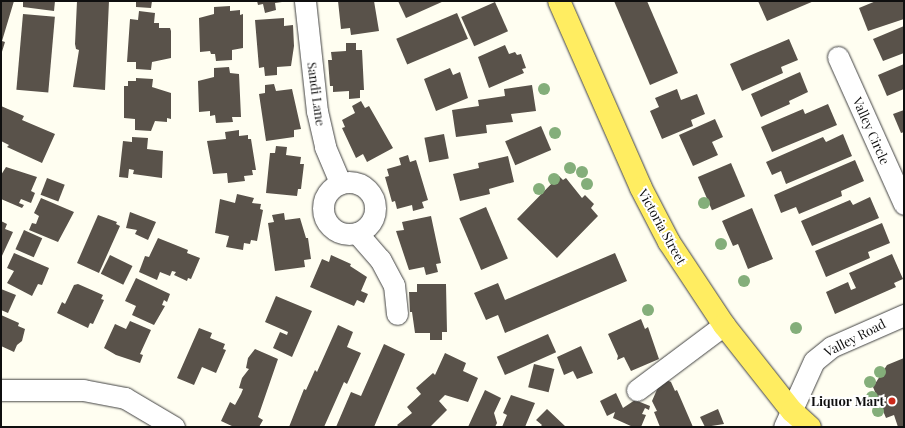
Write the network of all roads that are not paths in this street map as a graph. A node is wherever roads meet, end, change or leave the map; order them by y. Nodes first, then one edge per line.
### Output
1 (305, 1) edge
2 (559, 1) edge
3 (838, 57) dead end
4 (340, 183) junction
5 (904, 204) edge
6 (357, 233) junction
7 (398, 314) dead end
8 (904, 315) edge
9 (724, 325) junction
10 (1, 390) edge
11 (637, 390) dead end
12 (788, 419) edge
13 (174, 427) edge
14 (810, 427) edge

1 - 4 street, Sandi Lane
2 - 9 main road, Victoria Street
3 - 5 street, Valley Circle
4 - 6 street
4 - 6 street
6 - 7 street
8 - 12 street, Valley Road
9 - 11 street
9 - 12 main road, Victoria Street
10 - 13 street
12 - 14 main road, Victoria Street

